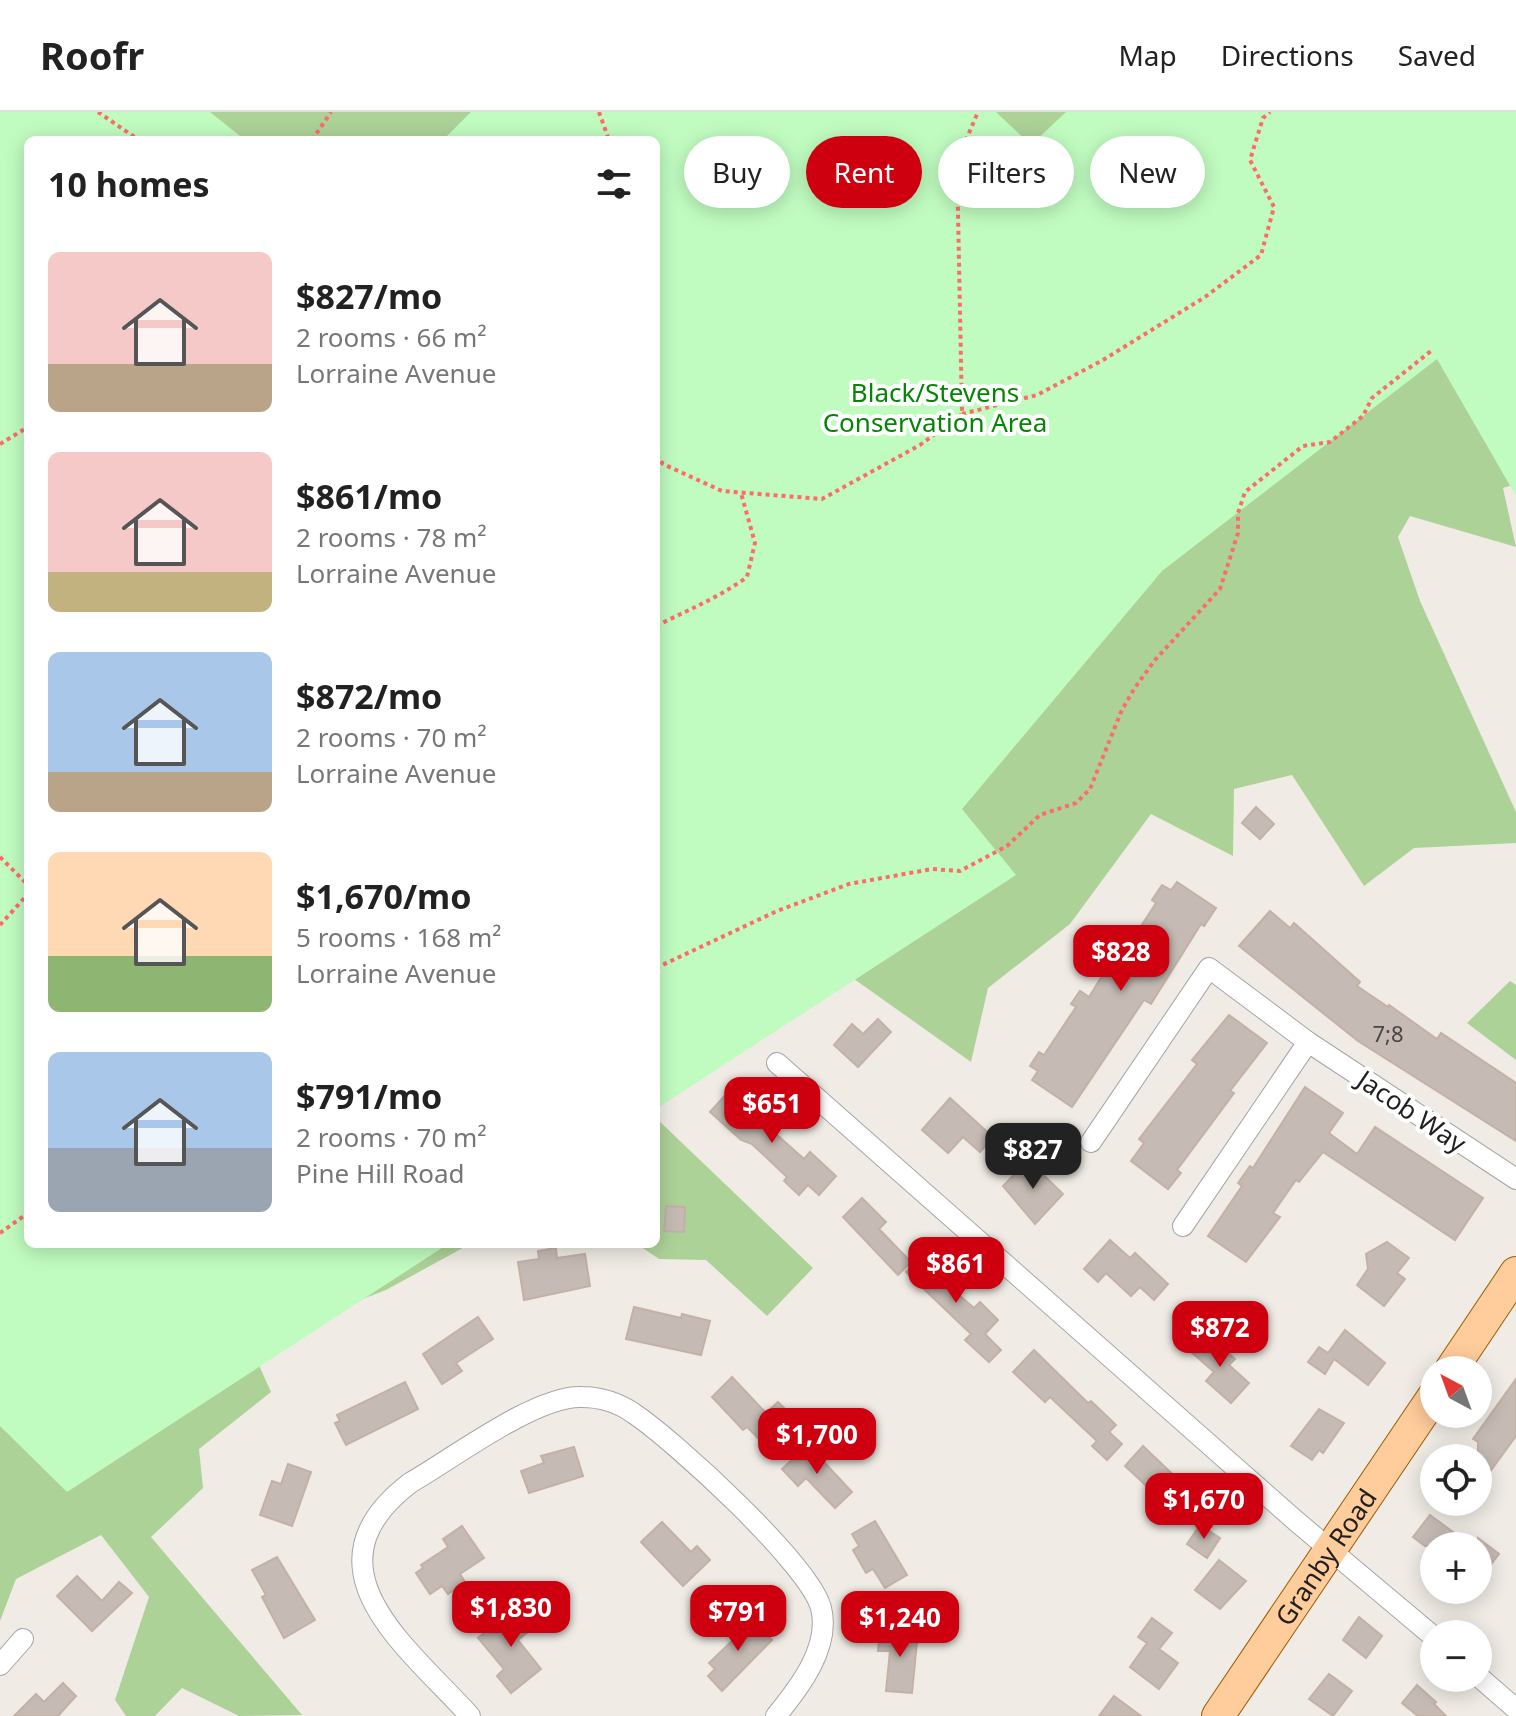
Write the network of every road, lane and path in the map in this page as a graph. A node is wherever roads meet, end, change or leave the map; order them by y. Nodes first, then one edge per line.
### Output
1 (98, 112) edge
2 (331, 112) edge
3 (599, 112) edge
4 (978, 112) edge
5 (1270, 112) edge
6 (133, 136) edge
7 (315, 136) edge
8 (608, 136) edge
9 (1431, 351) dead end
10 (962, 414) junction
11 (24, 429) edge
12 (0, 444) edge
13 (660, 460) edge
14 (741, 493) junction
15 (660, 624) edge
16 (0, 857) edge
17 (24, 881) edge
18 (24, 898) edge
19 (0, 925) edge
20 (660, 966) edge
21 (1308, 1042) junction
22 (777, 1063) dead end
23 (1091, 1142) dead end
24 (1516, 1179) edge
25 (24, 1216) edge
26 (1183, 1226) dead end
27 (0, 1233) edge
28 (1516, 1273) edge
29 (1460, 1356) edge
30 (1420, 1417) edge
31 (1330, 1549) junction
32 (1420, 1625) edge
33 (23, 1639) dead end
34 (0, 1665) edge
35 (1492, 1688) edge
36 (1516, 1709) edge
37 (470, 1716) edge
38 (776, 1716) edge
39 (1218, 1716) edge

1 - 6 path
2 - 7 path
3 - 8 path
4 - 10 path
5 - 10 path
9 - 20 path
10 - 14 path
11 - 12 path
13 - 14 path
14 - 15 path
16 - 17 path
18 - 19 path
21 - 23 street, Jacob Way
21 - 24 street, Jacob Way
21 - 26 street
22 - 31 street
25 - 27 path
28 - 29 main road
30 - 31 main road, Granby Road
31 - 32 street
31 - 39 main road, Granby Road
33 - 34 street
35 - 36 street
37 - 38 street

